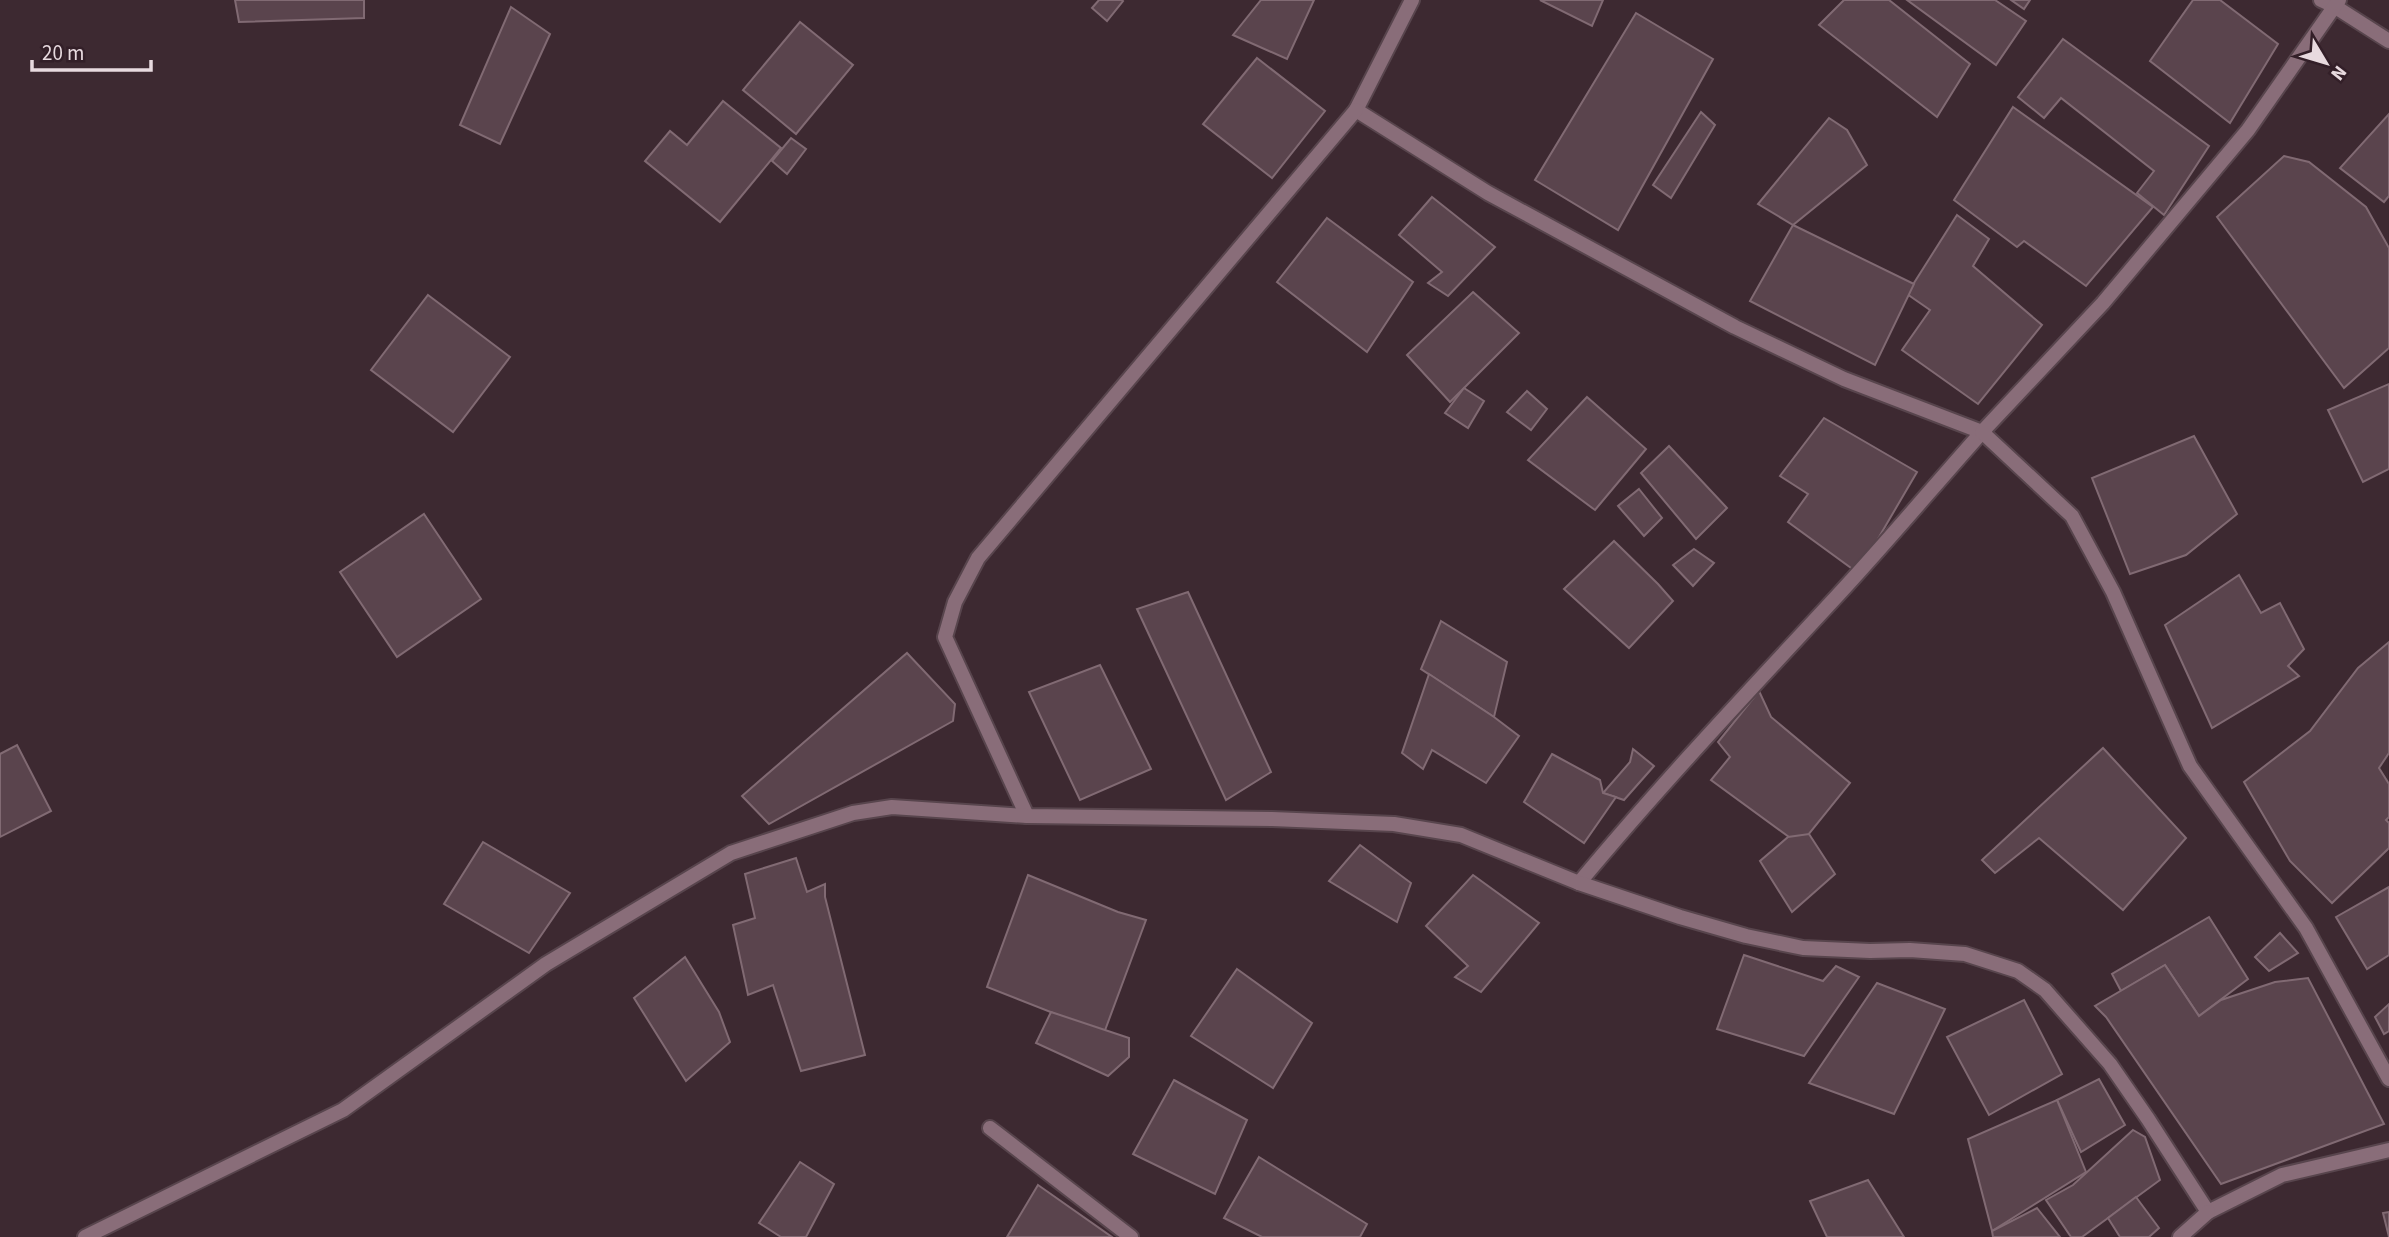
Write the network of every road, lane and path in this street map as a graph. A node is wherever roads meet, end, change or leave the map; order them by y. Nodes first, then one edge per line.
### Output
1 (1412, 0) edge
2 (2331, 2) edge
3 (2389, 41) edge
4 (1356, 110) junction
5 (1982, 432) junction
6 (1027, 816) junction
7 (1579, 883) junction
8 (2389, 1079) edge
9 (990, 1128) dead end
10 (2389, 1150) edge
11 (2208, 1212) junction
12 (85, 1237) edge
13 (1131, 1237) edge
14 (2180, 1237) edge

1 - 4 street
2 - 3 street
2 - 5 street
4 - 5 street
4 - 6 street
5 - 7 street
5 - 8 street
6 - 7 street
6 - 12 street
7 - 11 street
9 - 13 street
10 - 11 street
11 - 14 street

